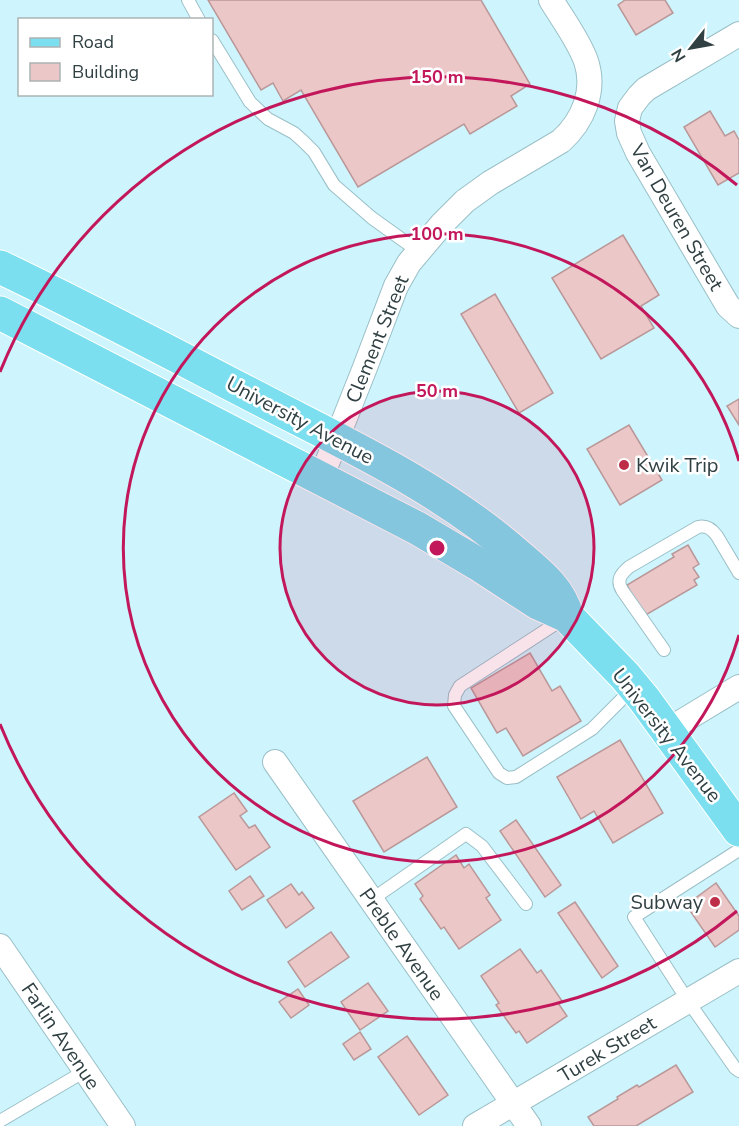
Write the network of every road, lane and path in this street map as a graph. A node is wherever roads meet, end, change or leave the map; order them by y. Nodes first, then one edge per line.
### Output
1 (188, 0) edge
2 (551, 0) edge
3 (198, 18) edge
4 (739, 34) edge
5 (213, 42) edge
6 (418, 251) junction
7 (0, 267) edge
8 (0, 312) edge
9 (739, 316) edge
10 (336, 440) junction
11 (321, 478) junction
12 (739, 573) edge
13 (567, 616) junction
14 (664, 650) dead end
15 (634, 687) junction
16 (739, 687) edge
17 (668, 730) junction
18 (275, 762) dead end
19 (731, 813) edge
20 (739, 850) edge
21 (370, 900) junction
22 (526, 904) dead end
23 (2, 954) edge
24 (739, 970) edge
25 (687, 1001) junction
26 (85, 1071) junction
27 (739, 1071) edge
28 (513, 1104) junction
29 (0, 1121) edge
30 (123, 1126) edge
31 (475, 1126) edge
32 (529, 1126) edge

1 - 3 lane
2 - 6 street, Clement Street
4 - 9 street, Van Deuren Street
5 - 6 lane
6 - 10 street, Clement Street
7 - 10 main road, University Avenue
8 - 11 main road, University Avenue
10 - 11 street, Clement Street
10 - 13 main road, University Avenue
11 - 13 main road, University Avenue
12 - 14 lane
13 - 15 main road, University Avenue
13 - 15 lane
15 - 17 main road, University Avenue
16 - 17 street
17 - 19 main road, University Avenue
18 - 21 street, Preble Avenue
20 - 25 lane
21 - 22 lane
21 - 28 street, Preble Avenue
23 - 26 street, Farlin Avenue
24 - 25 street, Turek Street
25 - 27 lane
25 - 28 street, Turek Street
26 - 29 lane
26 - 30 street, Farlin Avenue
28 - 31 street, Turek Street
28 - 32 street, Preble Avenue

